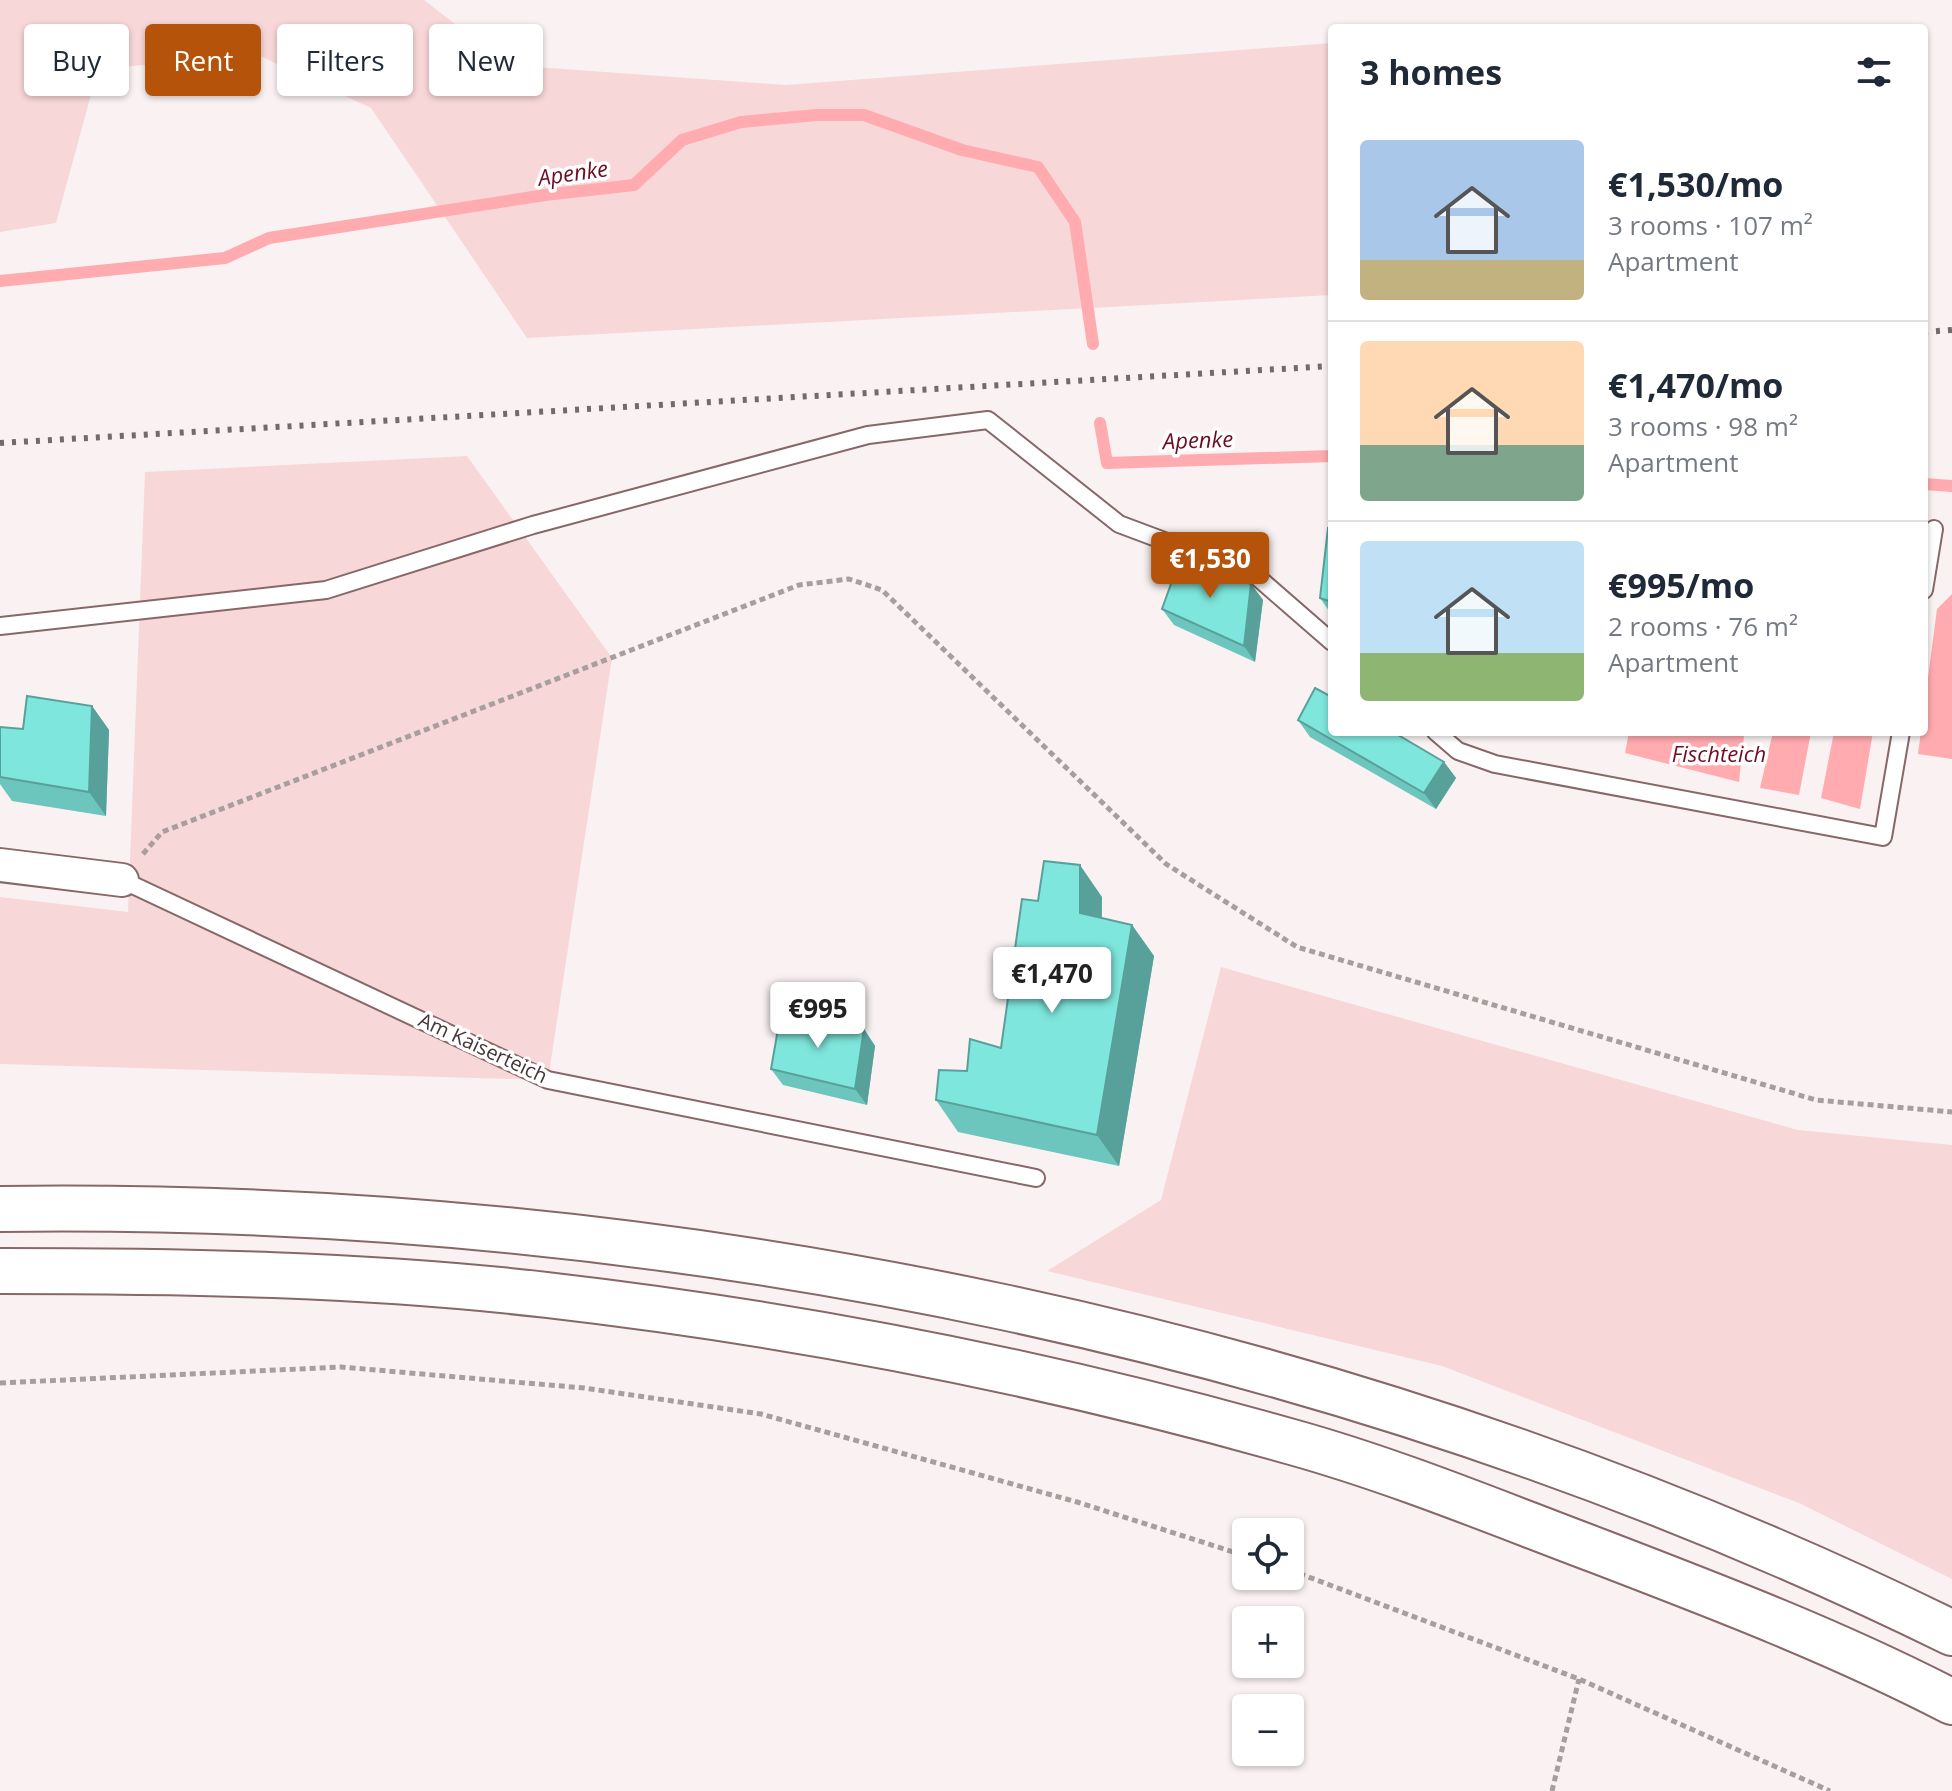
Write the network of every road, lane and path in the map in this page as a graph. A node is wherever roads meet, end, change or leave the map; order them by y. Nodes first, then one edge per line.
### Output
1 (1934, 529) dead end
2 (1928, 566) edge
3 (0, 626) edge
4 (1328, 639) edge
5 (1441, 736) edge
6 (1900, 736) edge
7 (0, 865) edge
8 (122, 880) junction
9 (1952, 1112) edge
10 (1036, 1178) dead end
11 (0, 1209) edge
12 (0, 1271) edge
13 (0, 1383) edge
14 (1232, 1552) edge
15 (1304, 1575) edge
16 (1952, 1633) edge
17 (1579, 1679) junction
18 (1952, 1702) edge
19 (1552, 1791) edge
20 (1830, 1791) edge

1 - 2 lane
3 - 4 lane
5 - 6 lane
7 - 8 street, Am Kaiserteich
8 - 9 path
8 - 10 lane, Am Kaiserteich
11 - 16 highway
12 - 18 highway
13 - 14 path
15 - 17 path
17 - 19 path
17 - 20 path

